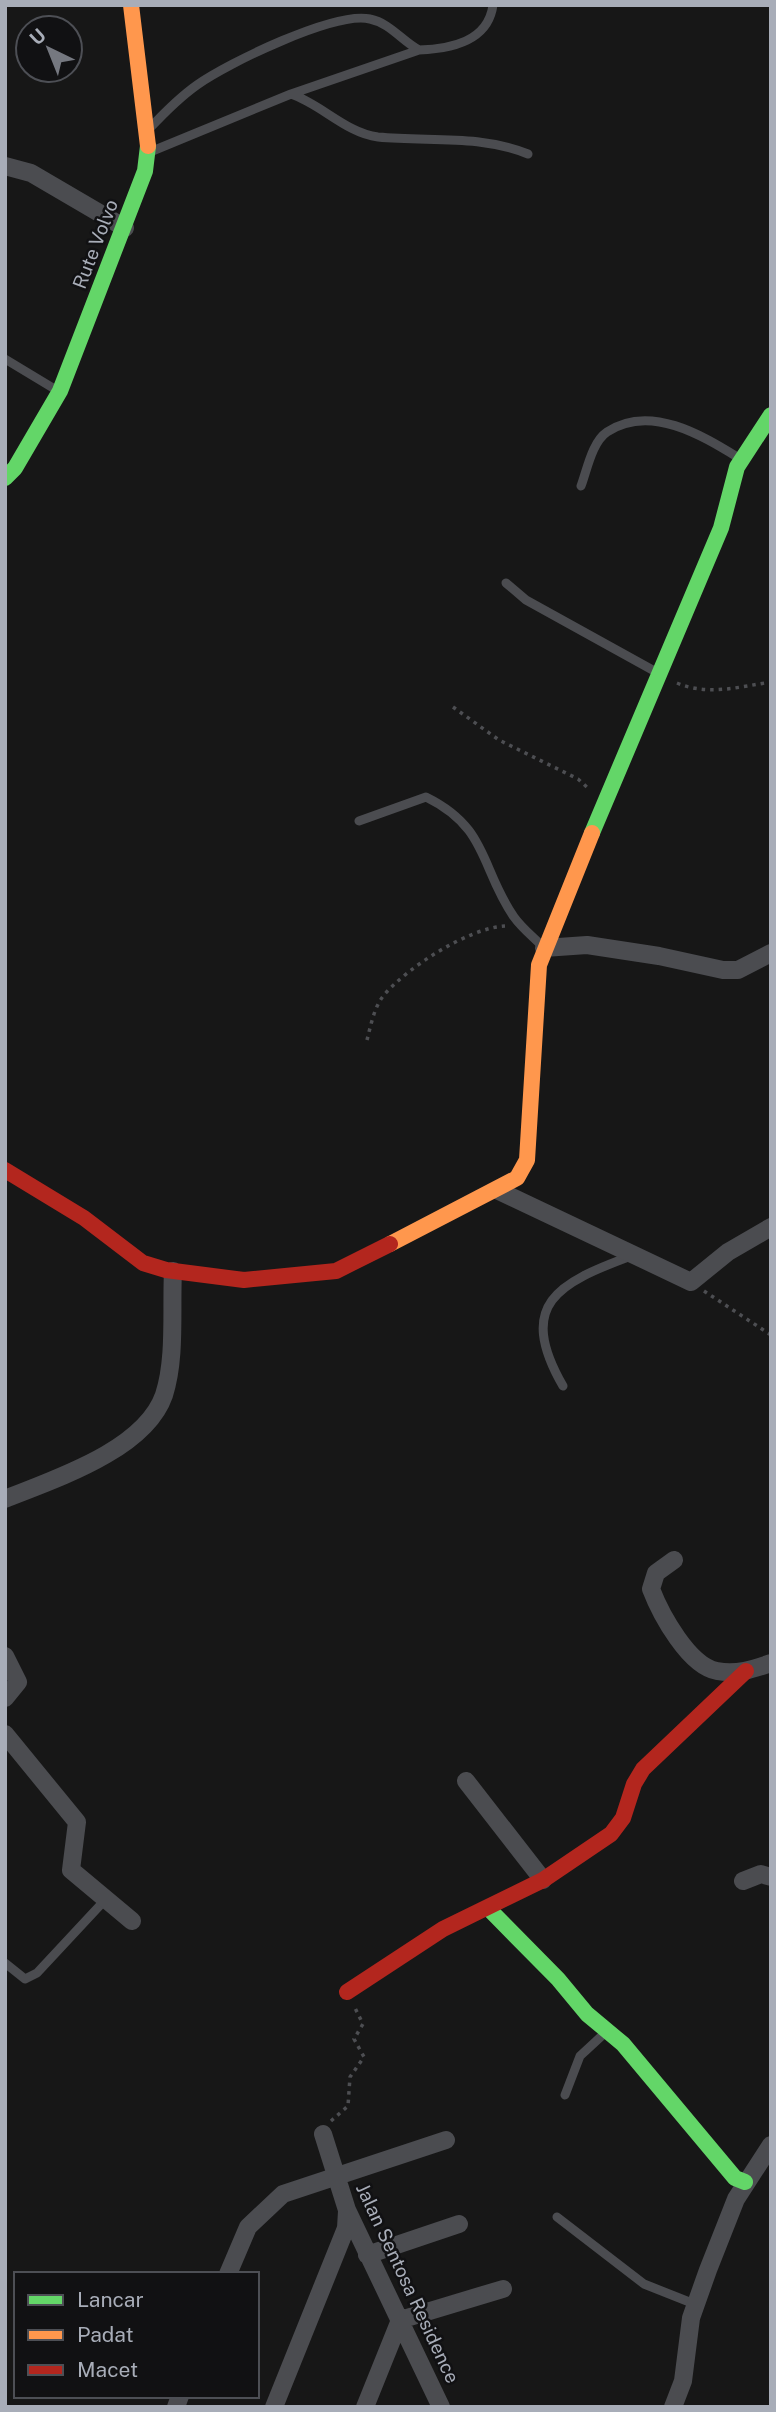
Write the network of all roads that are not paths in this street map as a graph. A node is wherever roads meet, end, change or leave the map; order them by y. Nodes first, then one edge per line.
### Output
1 (131, 5) edge
2 (493, 5) edge
3 (419, 51) junction
4 (291, 94) junction
5 (146, 131) junction
6 (149, 152) junction
7 (528, 154) dead end
8 (5, 166) edge
9 (125, 228) junction
10 (5, 359) edge
11 (60, 391) junction
12 (771, 415) edge
13 (739, 458) junction
14 (5, 478) edge
15 (581, 486) dead end
16 (506, 583) dead end
17 (660, 674) junction
18 (359, 821) dead end
19 (544, 948) junction
20 (771, 953) edge
21 (5, 1170) edge
22 (497, 1190) junction
23 (771, 1227) edge
24 (631, 1256) junction
25 (173, 1271) junction
26 (563, 1386) dead end
27 (5, 1499) edge
28 (674, 1560) dead end
29 (5, 1657) edge
30 (771, 1663) edge
31 (746, 1671) junction
32 (5, 1698) edge
33 (5, 1734) edge
34 (466, 1781) dead end
35 (771, 1877) edge
36 (542, 1880) junction
37 (743, 1881) dead end
38 (105, 1900) junction
39 (489, 1909) junction
40 (132, 1921) dead end
41 (5, 1963) edge
42 (347, 1992) road end
43 (607, 2031) junction
44 (565, 2095) dead end
45 (323, 2134) road end
46 (446, 2140) dead end
47 (771, 2145) edge
48 (337, 2177) junction
49 (745, 2182) junction
50 (347, 2210) junction
51 (557, 2217) dead end
52 (459, 2224) dead end
53 (367, 2255) junction
54 (229, 2272) edge
55 (503, 2289) dead end
56 (697, 2305) junction
57 (400, 2320) junction
58 (274, 2407) edge
59 (365, 2407) edge
60 (441, 2407) edge
61 (673, 2407) edge

1 - 5 street, Rute Volvo
2 - 3 lane
3 - 4 lane
3 - 5 lane
4 - 6 lane
4 - 7 lane
5 - 6 street, Rute Volvo
6 - 9 street, Rute Volvo
8 - 9 street
9 - 11 street, Rute Volvo
10 - 11 lane
11 - 14 street, Rute Volvo
12 - 13 street
13 - 15 lane
13 - 17 street
16 - 17 lane
17 - 19 street
18 - 19 lane
19 - 20 street
19 - 22 street
21 - 25 street
22 - 24 street
22 - 25 street
23 - 24 street
24 - 26 lane
25 - 27 street
28 - 31 street
29 - 32 street
30 - 31 street
31 - 36 street
33 - 38 street
34 - 36 street
35 - 37 street
36 - 39 street
38 - 40 street
38 - 41 lane
39 - 42 street
39 - 43 street
43 - 44 lane
43 - 49 street
45 - 48 street, Jalan Sentosa Residence
46 - 48 street
47 - 49 street
48 - 50 street, Jalan Sentosa Residence
48 - 54 street
49 - 56 street
50 - 53 street, Jalan Sentosa Residence
50 - 58 street
51 - 56 lane
52 - 53 street
53 - 57 street, Jalan Sentosa Residence
55 - 57 street
56 - 61 street
57 - 59 street
57 - 60 street, Jalan Sentosa Residence

